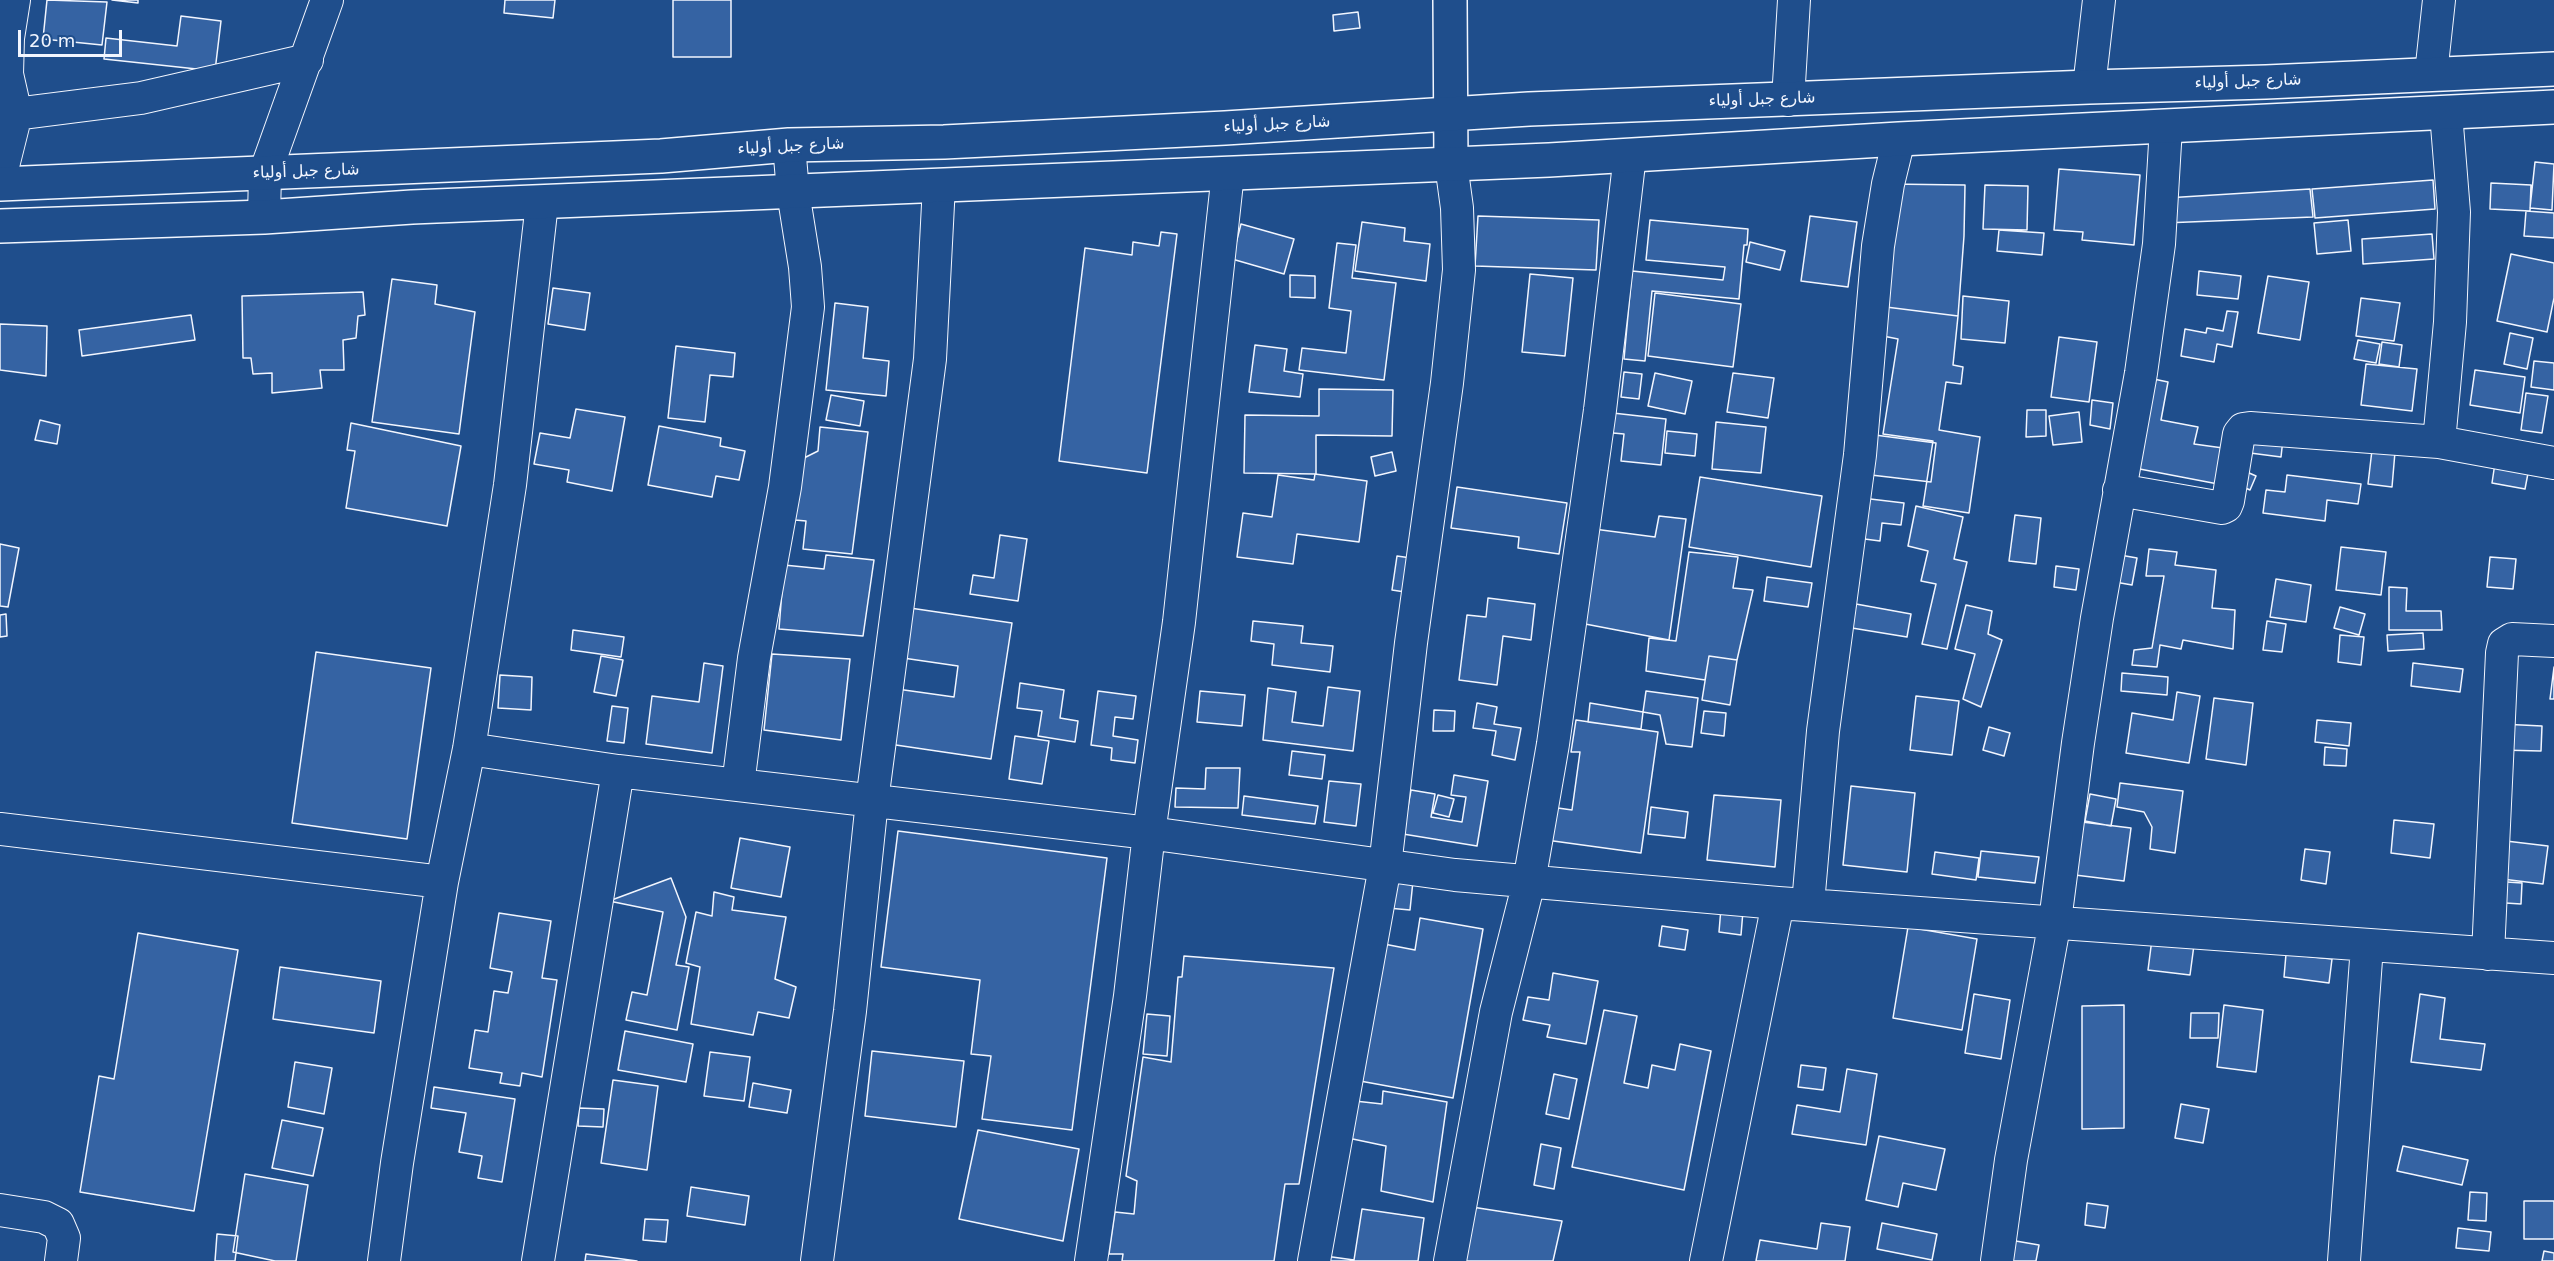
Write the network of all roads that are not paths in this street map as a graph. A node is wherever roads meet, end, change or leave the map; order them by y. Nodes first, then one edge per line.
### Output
1 (14, 0) edge
2 (327, 0) edge
3 (1450, 0) edge
4 (1794, 0) edge
5 (2099, 0) edge
6 (2439, 0) edge
7 (307, 60) junction
8 (2554, 69) edge
9 (2431, 74) junction
10 (2089, 87) junction
11 (1788, 100) junction
12 (2554, 107) edge
13 (2446, 113) junction
14 (1449, 114) junction
15 (8, 115) edge
16 (2166, 127) junction
17 (1899, 139) junction
18 (789, 145) junction
19 (1630, 155) junction
20 (1450, 164) junction
21 (265, 173) junction
22 (1228, 173) junction
23 (0, 178) edge
24 (0, 184) edge
25 (939, 185) junction
26 (793, 192) junction
27 (542, 203) junction
28 (264, 217) junction
29 (0, 226) edge
30 (2439, 442) junction
31 (2554, 463) edge
32 (2119, 490) junction
33 (2554, 641) edge
34 (469, 749) junction
35 (618, 771) junction
36 (738, 785) junction
37 (872, 801) junction
38 (0, 829) edge
39 (1149, 833) junction
40 (1385, 866) junction
41 (442, 882) junction
42 (1529, 882) junction
43 (1793, 904) junction
44 (2055, 921) junction
45 (2367, 946) junction
46 (2488, 954) junction
47 (2554, 958) edge
48 (0, 1210) edge
49 (61, 1261) edge
50 (384, 1261) edge
51 (538, 1261) edge
52 (817, 1261) edge
53 (1091, 1261) edge
54 (1314, 1261) edge
55 (1450, 1261) edge
56 (1706, 1261) edge
57 (1997, 1261) edge
58 (2344, 1261) edge

1 - 15 street
2 - 7 street
3 - 14 main road
4 - 11 street
5 - 10 street
6 - 9 street
7 - 15 street
7 - 21 street
8 - 9 main road, شارع جبل أولياء
9 - 10 main road, شارع جبل أولياء
10 - 11 main road, شارع جبل أولياء
11 - 14 main road, شارع جبل أولياء
12 - 13 main road
13 - 16 main road
13 - 30 street
14 - 18 main road, شارع جبل أولياء
14 - 20 main road
15 - 23 street
16 - 17 main road
16 - 32 street
17 - 19 main road
17 - 43 street
18 - 21 main road, شارع جبل أولياء
18 - 26 street
19 - 20 main road
19 - 42 street
20 - 22 main road
20 - 40 street
21 - 24 main road, شارع جبل أولياء
21 - 28 street
22 - 25 main road
22 - 39 street
25 - 26 main road
25 - 37 street
26 - 27 main road
26 - 36 street
27 - 28 main road
27 - 34 street
28 - 29 main road
30 - 31 street
30 - 32 street
32 - 44 street
33 - 46 street
34 - 35 street
34 - 41 street
35 - 36 street
35 - 51 street
36 - 37 street
37 - 39 street
37 - 52 street
38 - 41 street
39 - 40 street
39 - 53 street
40 - 42 street
40 - 54 street
41 - 50 street
42 - 43 street
42 - 55 street
43 - 44 street
43 - 56 street
44 - 45 street
44 - 57 street
45 - 46 street
45 - 58 street
46 - 47 street
48 - 49 street

